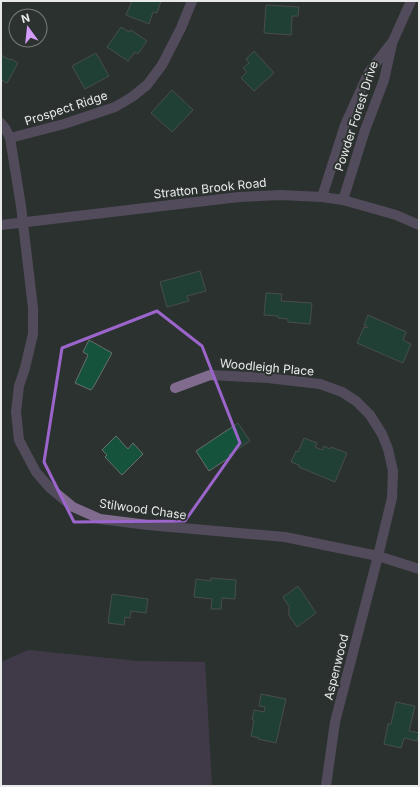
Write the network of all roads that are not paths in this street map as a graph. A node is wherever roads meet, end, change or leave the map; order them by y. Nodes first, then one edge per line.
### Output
1 (192, 1) edge
2 (411, 1) edge
3 (393, 41) junction
4 (1, 123) edge
5 (10, 138) junction
6 (322, 197) junction
7 (343, 200) junction
8 (23, 223) junction
9 (1, 225) edge
10 (419, 225) edge
11 (175, 388) dead end
12 (378, 556) junction
13 (419, 569) edge
14 (326, 786) edge

1 - 5 street, Prospect Ridge
2 - 3 street, Powder Forest Drive
3 - 6 street, Powder Forest Drive
3 - 7 street, Powder Forest Drive
4 - 5 street
5 - 8 street, Stilwood Chase
6 - 7 street, Stratton Brook Road
6 - 8 street, Stratton Brook Road
7 - 10 street, Stratton Brook Road
8 - 9 street, Stratton Brook Road
8 - 12 street, Stilwood Chase
11 - 12 street, Woodleigh Place
12 - 13 street, Stilwood Chase
12 - 14 street, Aspenwood

